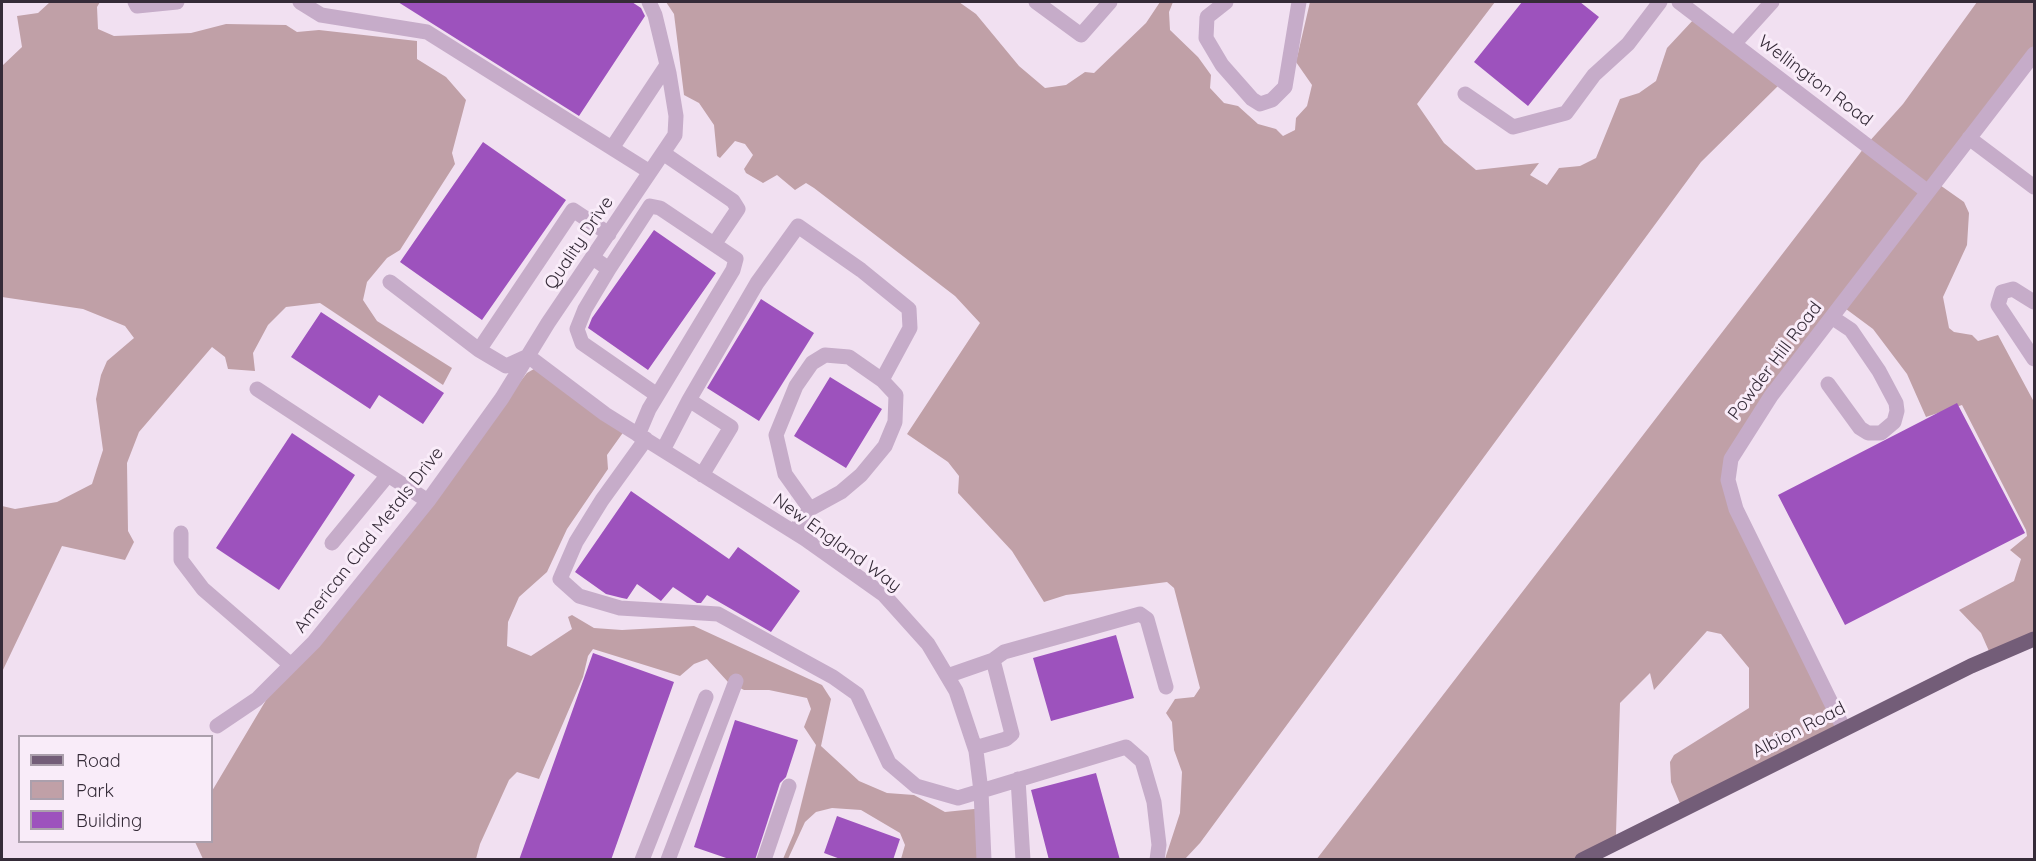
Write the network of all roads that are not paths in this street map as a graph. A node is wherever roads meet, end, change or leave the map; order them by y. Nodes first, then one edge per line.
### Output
1 (135, 2) edge
2 (177, 2) edge
3 (300, 2) edge
4 (649, 2) edge
5 (1036, 2) edge
6 (1110, 2) edge
7 (1226, 2) edge
8 (1299, 2) edge
9 (1660, 2) edge
10 (1679, 2) edge
11 (1772, 2) edge
12 (1734, 44) junction
13 (2034, 54) edge
14 (667, 65) junction
15 (1465, 94) dead end
16 (1970, 138) junction
17 (612, 148) junction
18 (663, 153) junction
19 (650, 172) junction
20 (2034, 187) edge
21 (1928, 192) junction
22 (609, 234) junction
23 (715, 243) junction
24 (593, 258) junction
25 (609, 269) junction
26 (390, 282) dead end
27 (2034, 302) edge
28 (1833, 318) junction
29 (479, 350) junction
30 (528, 356) junction
31 (2034, 358) edge
32 (882, 380) junction
33 (1828, 384) dead end
34 (258, 389) dead end
35 (657, 396) junction
36 (689, 400) junction
37 (642, 437) junction
38 (663, 450) junction
39 (388, 475) junction
40 (702, 475) junction
41 (428, 501) junction
42 (810, 509) junction
43 (794, 532) junction
44 (181, 533) dead end
45 (332, 543) dead end
46 (2034, 639) edge
47 (993, 660) junction
48 (291, 665) junction
49 (947, 676) junction
50 (736, 681) dead end
51 (1166, 687) dead end
52 (706, 697) dead end
53 (217, 726) dead end
54 (1844, 729) junction
55 (975, 748) junction
56 (1018, 778) junction
57 (789, 786) dead end
58 (981, 791) junction
59 (642, 860) edge
60 (668, 860) edge
61 (764, 860) edge
62 (984, 860) edge
63 (1023, 860) edge
64 (1157, 860) edge
65 (1582, 860) edge

1 - 2 street
3 - 17 street
4 - 14 street
5 - 6 street
7 - 8 street
9 - 15 street
10 - 12 street, Wellington Road
11 - 12 street
12 - 21 street, Wellington Road
13 - 16 street, Powder Hill Road
14 - 17 street
14 - 18 street, Quality Drive
16 - 20 street
16 - 21 street, Powder Hill Road
17 - 19 street
18 - 19 street, Quality Drive
18 - 23 street
19 - 22 street, Quality Drive
21 - 28 street, Powder Hill Road
22 - 24 street, Quality Drive
22 - 29 street
23 - 25 street
23 - 35 street
24 - 25 street
24 - 30 street, Quality Drive
25 - 35 street
26 - 29 street
27 - 31 street
28 - 33 street
28 - 54 street, Powder Hill Road
29 - 30 street
30 - 37 street, New England Way
30 - 41 street, American Clad Metals Drive
32 - 36 street
32 - 42 street
32 - 42 street
34 - 39 street
35 - 37 street
36 - 38 street
36 - 40 street
37 - 38 street, New England Way
37 - 58 street
38 - 40 street, New England Way
39 - 41 street
39 - 45 street
40 - 43 street, New England Way
41 - 48 street, American Clad Metals Drive
42 - 43 street
43 - 49 street, New England Way
44 - 48 street
46 - 54 main road, Albion Road
47 - 49 street
47 - 51 street
47 - 55 street
48 - 53 street, American Clad Metals Drive
49 - 55 street, New England Way
50 - 60 street
52 - 59 street
54 - 65 main road, Albion Road
55 - 58 street, New England Way
56 - 58 street
56 - 63 street
56 - 64 street
57 - 61 street
58 - 62 street, New England Way

